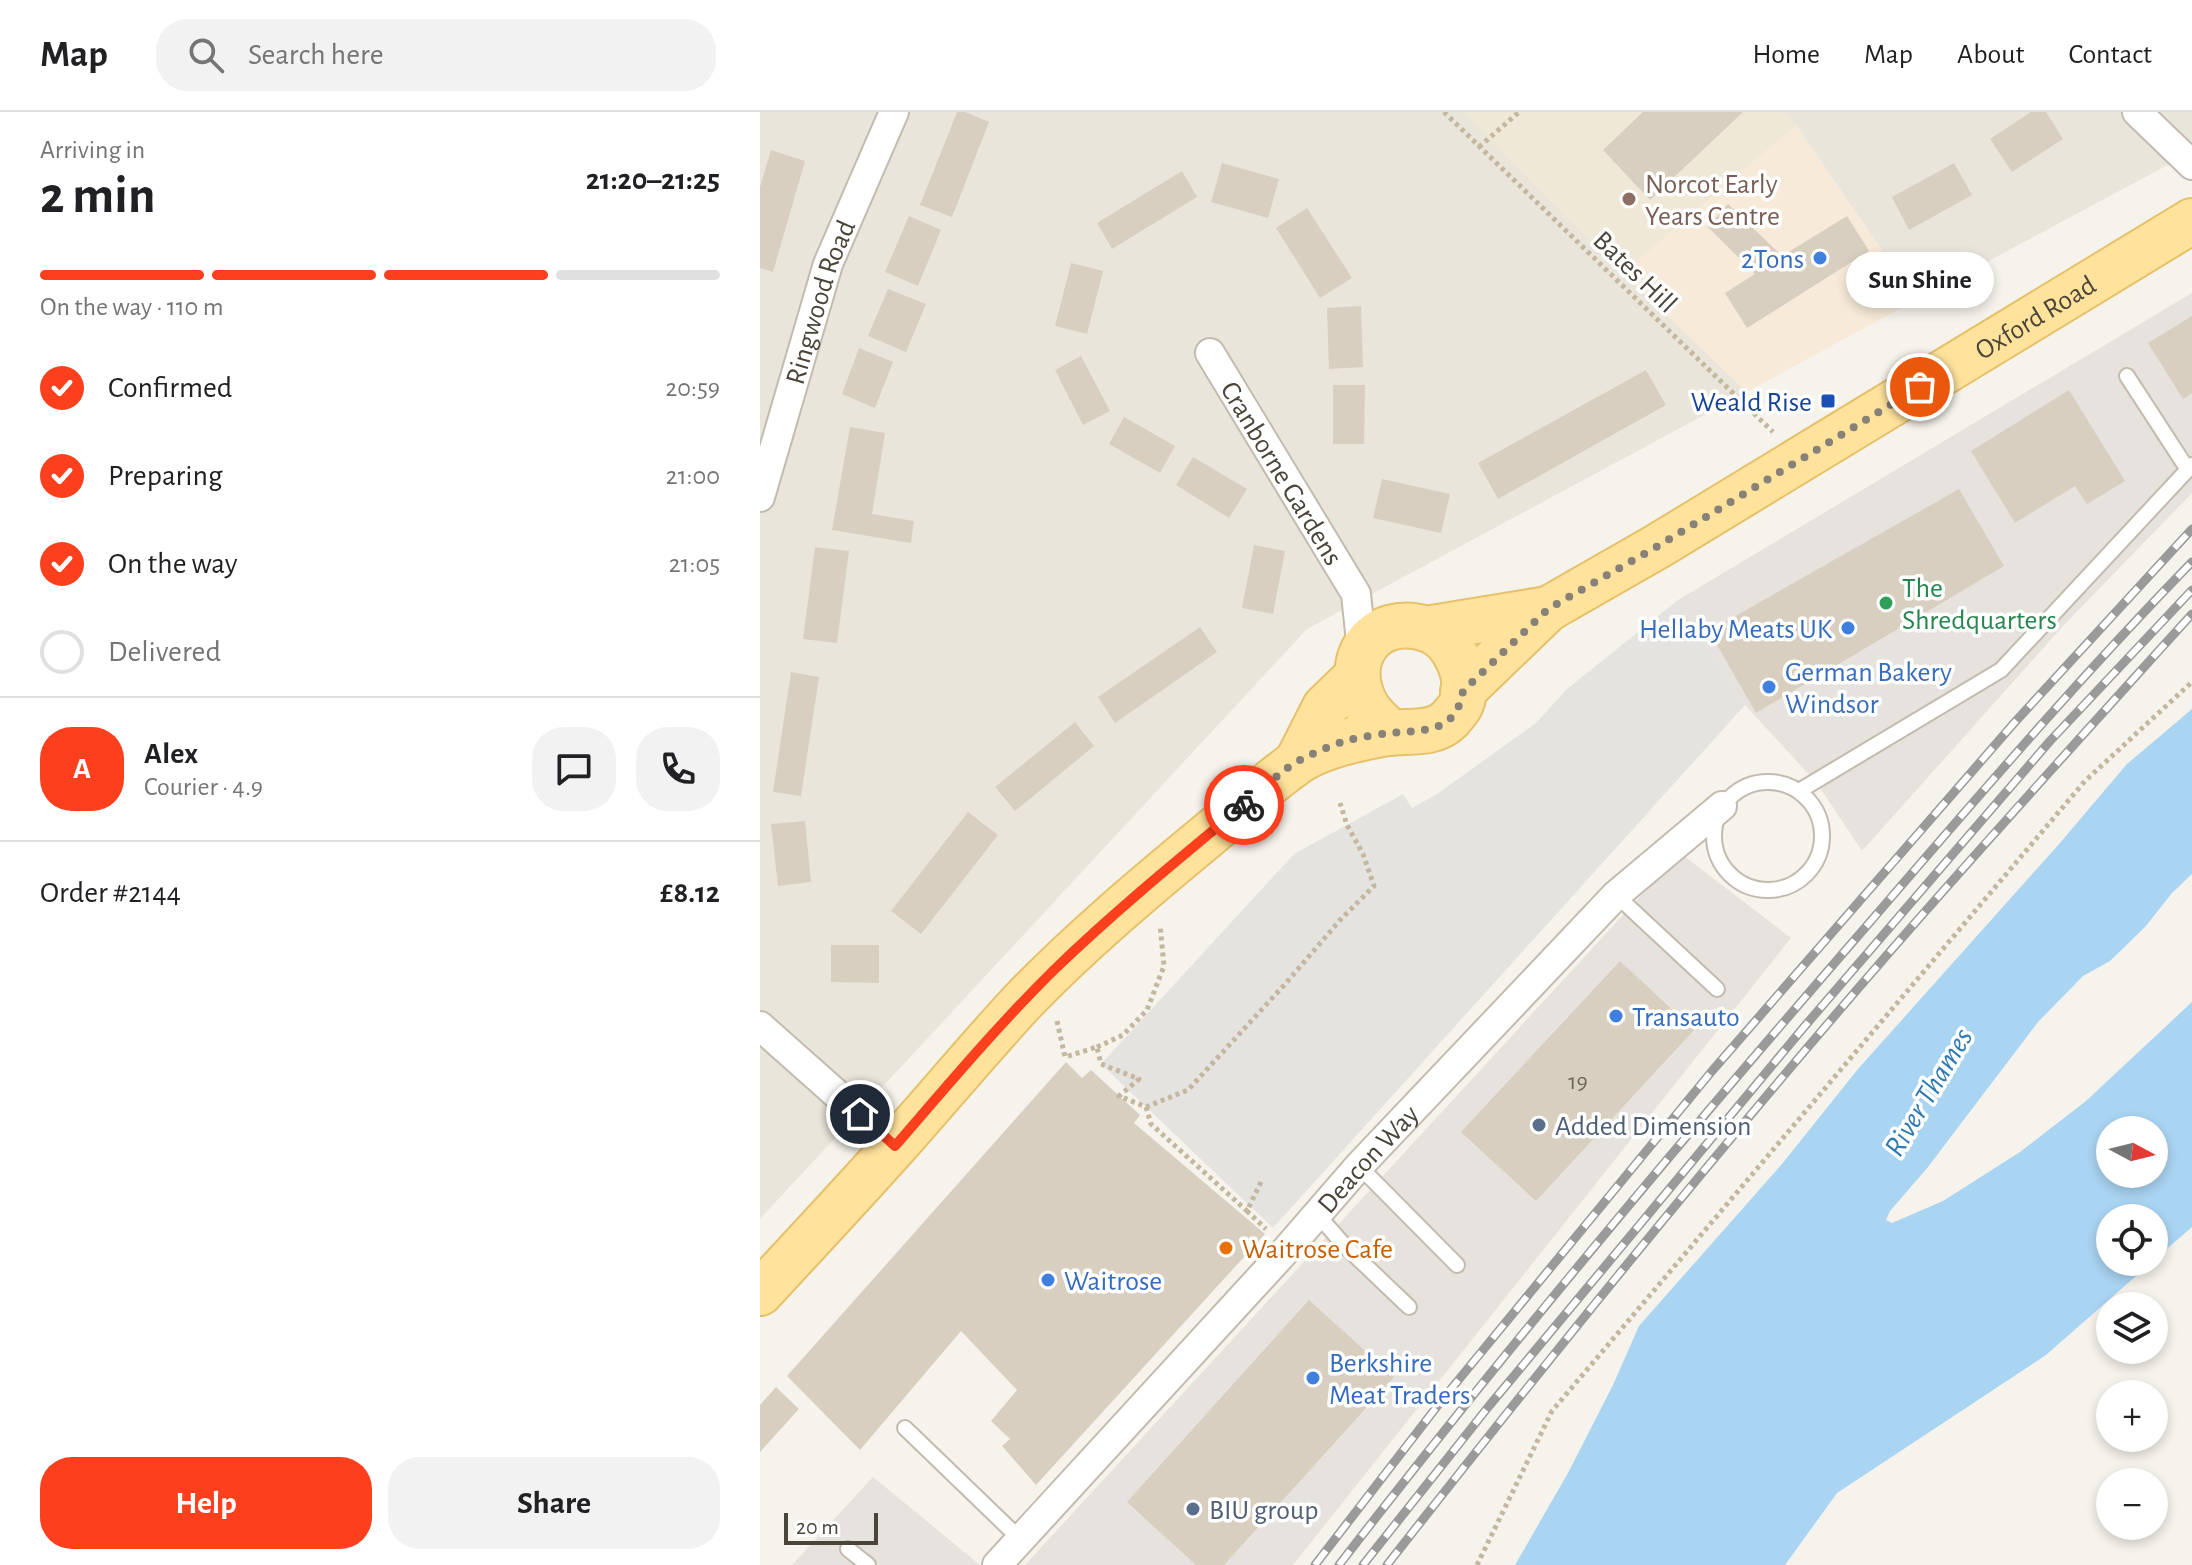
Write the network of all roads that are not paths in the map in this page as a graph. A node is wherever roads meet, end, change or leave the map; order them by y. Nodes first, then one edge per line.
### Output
1 (894, 112) edge
2 (2137, 112) edge
3 (2192, 165) edge
4 (2192, 221) edge
5 (1210, 353) dead end
6 (2127, 376) dead end
7 (2190, 468) edge
8 (760, 497) edge
9 (1356, 594) junction
10 (1548, 609) junction
11 (1415, 627) junction
12 (1359, 663) junction
13 (1463, 691) junction
14 (1392, 733) junction
15 (1298, 760) junction
16 (1799, 791) junction
17 (1722, 806) junction
18 (1616, 895) junction
19 (1717, 989) dead end
20 (760, 1026) edge
21 (895, 1146) junction
22 (1359, 1166) junction
23 (1316, 1213) junction
24 (1457, 1265) dead end
25 (760, 1293) edge
26 (1409, 1307) dead end
27 (905, 1428) dead end
28 (1020, 1539) junction
29 (848, 1549) dead end
30 (1001, 1564) edge
31 (868, 1565) edge

1 - 8 street, Ringwood Road
2 - 3 street
4 - 10 main road, Oxford Road
5 - 9 street, Cranborne Gardens
6 - 7 lane
7 - 16 lane
9 - 11 street, Cranborne Gardens
9 - 12 street, Cranborne Gardens
10 - 11 main road, Oxford Road
10 - 13 main road, Oxford Road
11 - 12 main road
11 - 13 main road
12 - 14 main road
12 - 15 main road
13 - 14 main road
14 - 15 main road
15 - 21 main road
16 - 17 lane, Deacon Way
16 - 17 lane
17 - 18 street, Deacon Way
18 - 19 lane
18 - 22 street, Deacon Way
20 - 21 street
21 - 25 main road
22 - 23 street, Deacon Way
22 - 24 lane
23 - 26 lane
23 - 28 street, Deacon Way
27 - 28 lane
28 - 30 street, Deacon Way
29 - 31 lane

